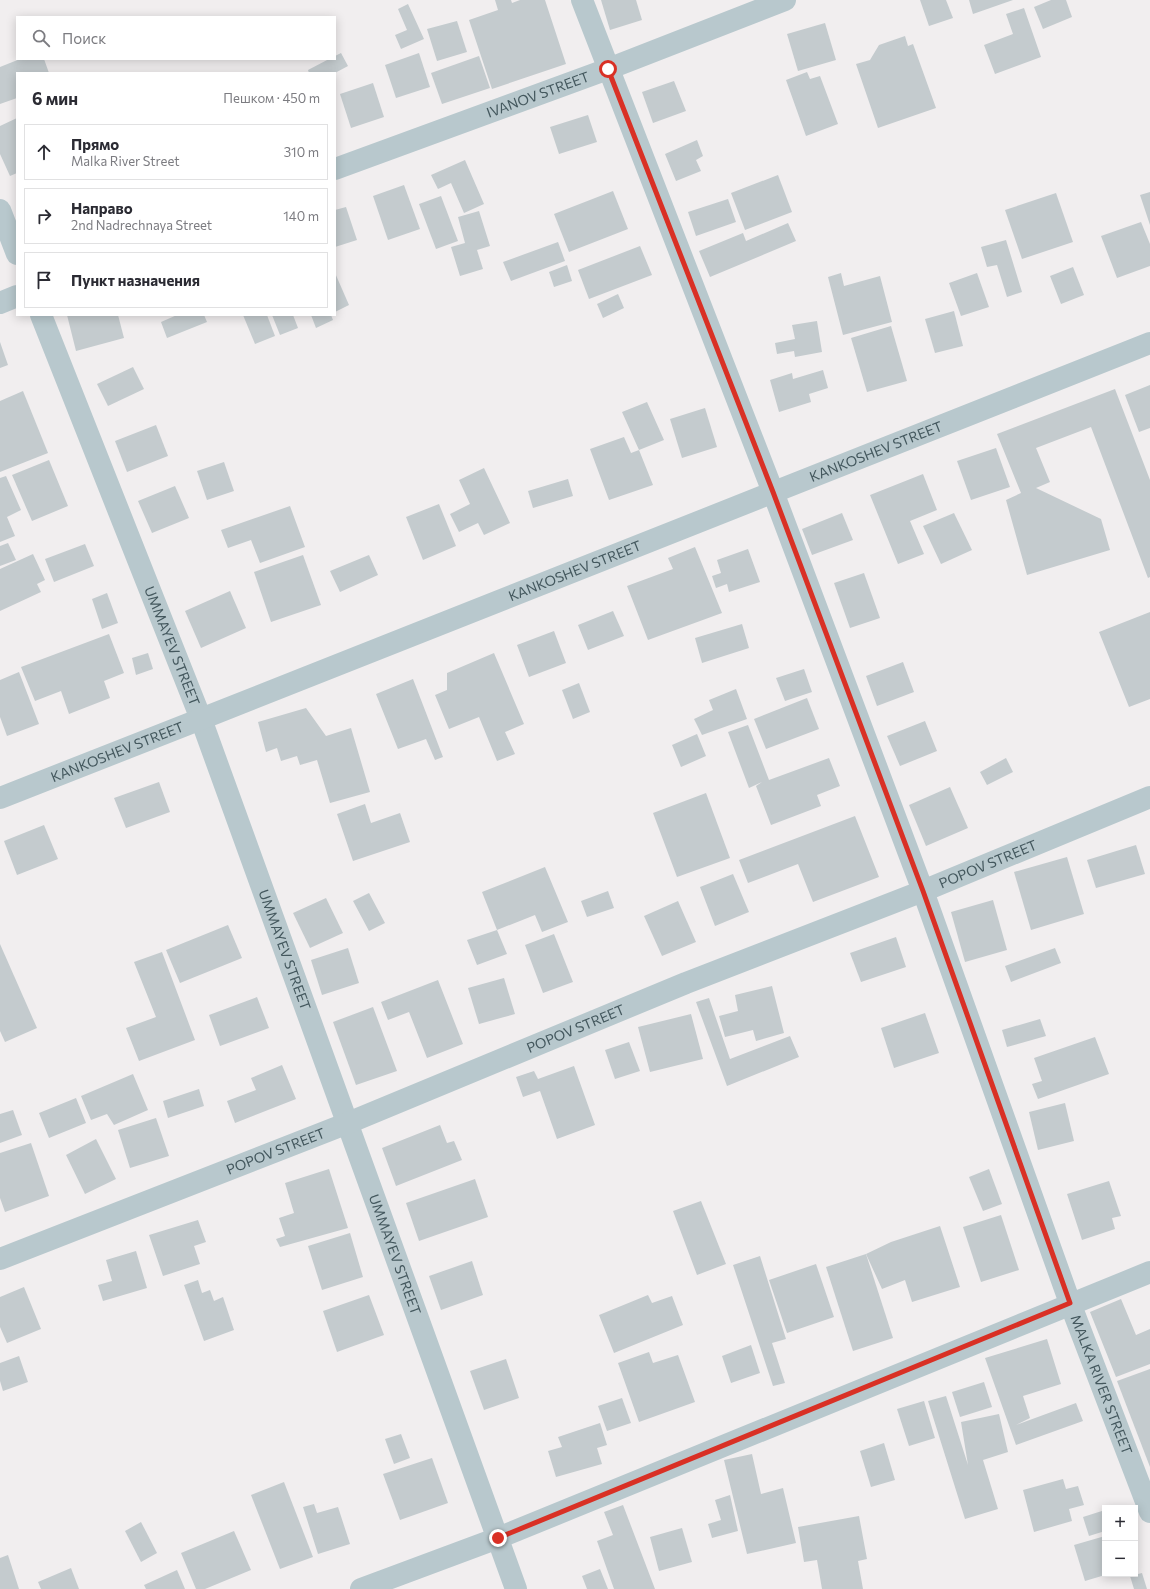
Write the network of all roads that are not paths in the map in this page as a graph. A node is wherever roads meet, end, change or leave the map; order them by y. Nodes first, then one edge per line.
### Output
1 (582, 0) edge
2 (785, 0) edge
3 (608, 69) junction
4 (336, 169) edge
5 (0, 210) edge
6 (16, 251) edge
7 (16, 296) edge
8 (0, 302) edge
9 (41, 316) edge
10 (1150, 343) edge
11 (773, 492) junction
12 (201, 719) junction
13 (1150, 797) edge
14 (0, 798) edge
15 (923, 891) junction
16 (348, 1123) junction
17 (0, 1259) edge
18 (1150, 1272) edge
19 (1070, 1303) junction
20 (1150, 1512) edge
21 (498, 1538) junction
22 (361, 1589) edge
23 (516, 1589) edge

1 - 3 street, MALKA RIVER STREET
2 - 3 street, IVANOV STREET
3 - 4 street, IVANOV STREET
3 - 11 street, MALKA RIVER STREET
5 - 6 street
7 - 8 street
9 - 12 street, UMMAYEV STREET
10 - 11 street, KANKOSHEV STREET
11 - 12 street, KANKOSHEV STREET
11 - 15 street, MALKA RIVER STREET
12 - 14 street, KANKOSHEV STREET
12 - 16 street, UMMAYEV STREET
13 - 15 street, POPOV STREET
15 - 16 street, POPOV STREET
15 - 19 street, MALKA RIVER STREET
16 - 17 street, POPOV STREET
16 - 21 street, UMMAYEV STREET
18 - 19 street
19 - 20 street, MALKA RIVER STREET
19 - 21 street
21 - 22 street
21 - 23 street, UMMAYEV STREET

